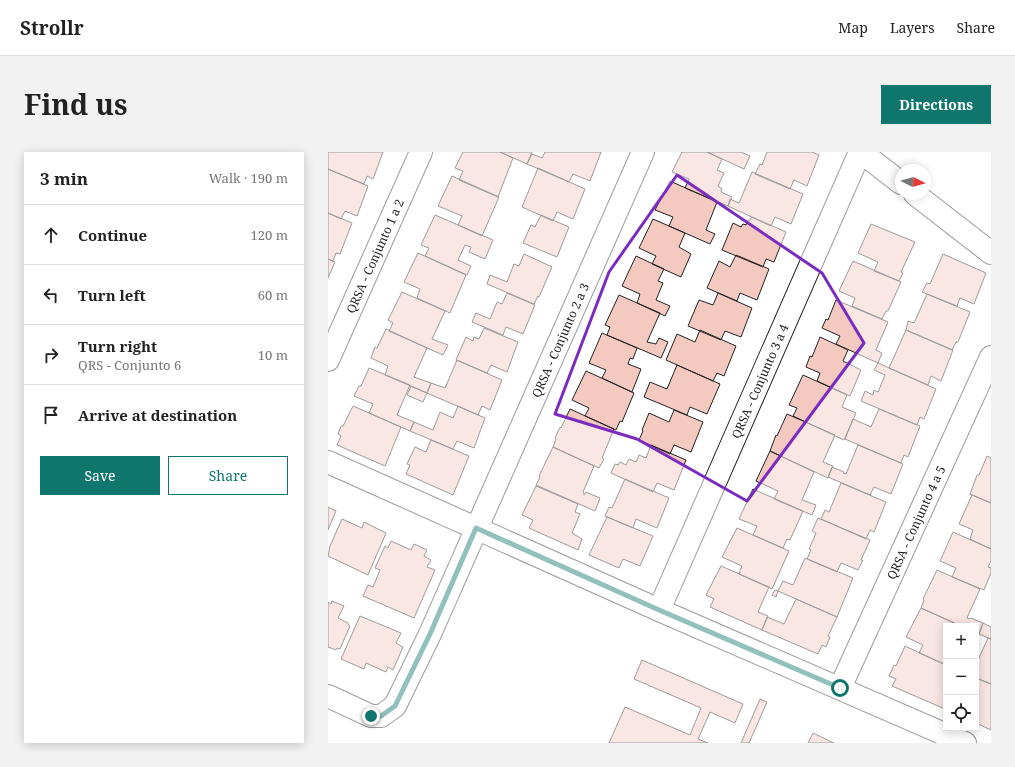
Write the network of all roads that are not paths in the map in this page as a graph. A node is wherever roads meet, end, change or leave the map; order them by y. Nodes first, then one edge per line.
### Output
1 (421, 152) edge
2 (643, 152) edge
3 (860, 152) edge
4 (895, 178) edge
5 (923, 200) edge
6 (991, 253) edge
7 (991, 357) edge
8 (328, 360) edge
9 (328, 462) edge
10 (476, 528) junction
11 (659, 610) junction
12 (840, 688) junction
13 (328, 696) edge
14 (965, 743) edge

1 - 8 street, QRSA - Conjunto 1 a 2
2 - 10 street, QRSA - Conjunto 2 a 3
3 - 4 street
3 - 11 street, QRSA - Conjunto 3 a 4
5 - 6 street
7 - 12 street, QRSA - Conjunto 4 a 5
9 - 10 street
10 - 11 street
10 - 13 street, QRSA - Conjunto 2 a 3
11 - 12 street
12 - 14 street

